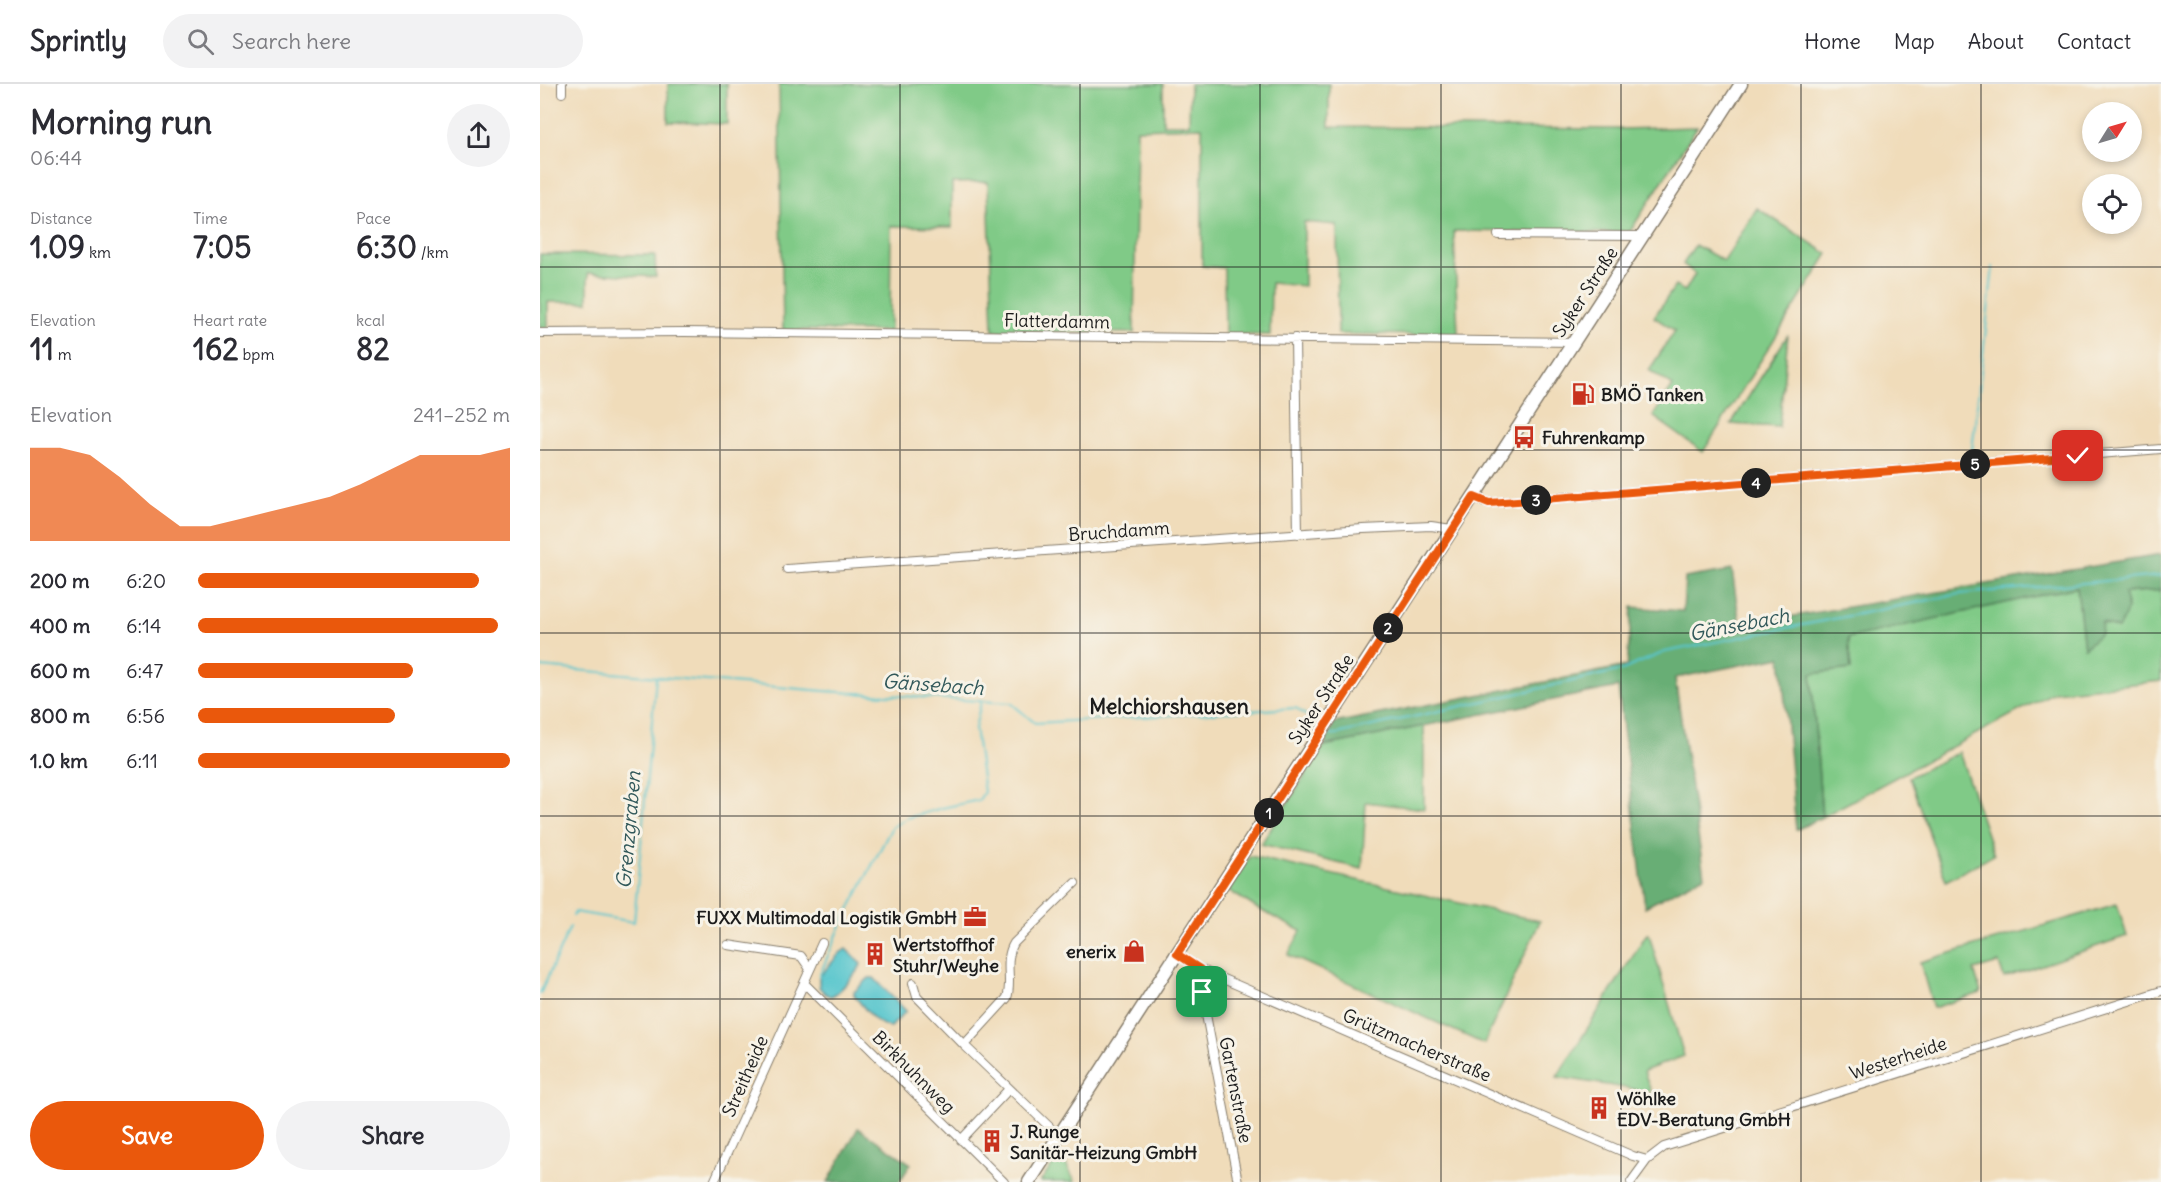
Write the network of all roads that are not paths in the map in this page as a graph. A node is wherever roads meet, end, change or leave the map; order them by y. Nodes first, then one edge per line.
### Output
1 (1741, 84) edge
2 (1498, 235) dead end
3 (1643, 236) junction
4 (540, 333) edge
5 (1294, 338) junction
6 (1574, 342) junction
7 (2161, 449) edge
8 (1474, 497) junction
9 (1452, 529) junction
10 (1298, 534) junction
11 (787, 569) dead end
12 (1075, 883) dead end
13 (822, 943) dead end
14 (728, 945) dead end
15 (1177, 954) junction
16 (810, 969) junction
17 (1200, 969) junction
18 (913, 982) dead end
19 (804, 983) junction
20 (2161, 991) edge
21 (964, 1045) junction
22 (1009, 1089) junction
23 (1059, 1136) junction
24 (961, 1140) junction
25 (1647, 1160) junction
26 (714, 1182) edge
27 (1004, 1182) edge
28 (1029, 1182) edge
29 (1238, 1182) edge
30 (1631, 1182) edge

1 - 3 main road, Syker Straße
2 - 3 street, Syker Straße
3 - 6 main road, Syker Straße
4 - 5 street, Flatterdamm
5 - 6 street, Flatterdamm
5 - 10 street
6 - 8 main road, Syker Straße
7 - 8 street
8 - 9 main road, Syker Straße
9 - 10 street, Bruchdamm
9 - 15 main road, Syker Straße
10 - 11 street, Bruchdamm
12 - 21 street
13 - 16 street, Streitheide
14 - 16 street
15 - 17 street, Grützmacherstraße
15 - 23 main road, Syker Straße
16 - 19 street, Streitheide
17 - 25 street, Grützmacherstraße
17 - 29 street, Gartenstraße
18 - 21 street
19 - 24 street, Birkhuhnweg
19 - 26 street, Streitheide
20 - 25 street, Westerheide
21 - 22 street
22 - 23 street
22 - 24 street
23 - 28 main road, Syker Straße
24 - 27 street, Birkhuhnweg
25 - 30 street

